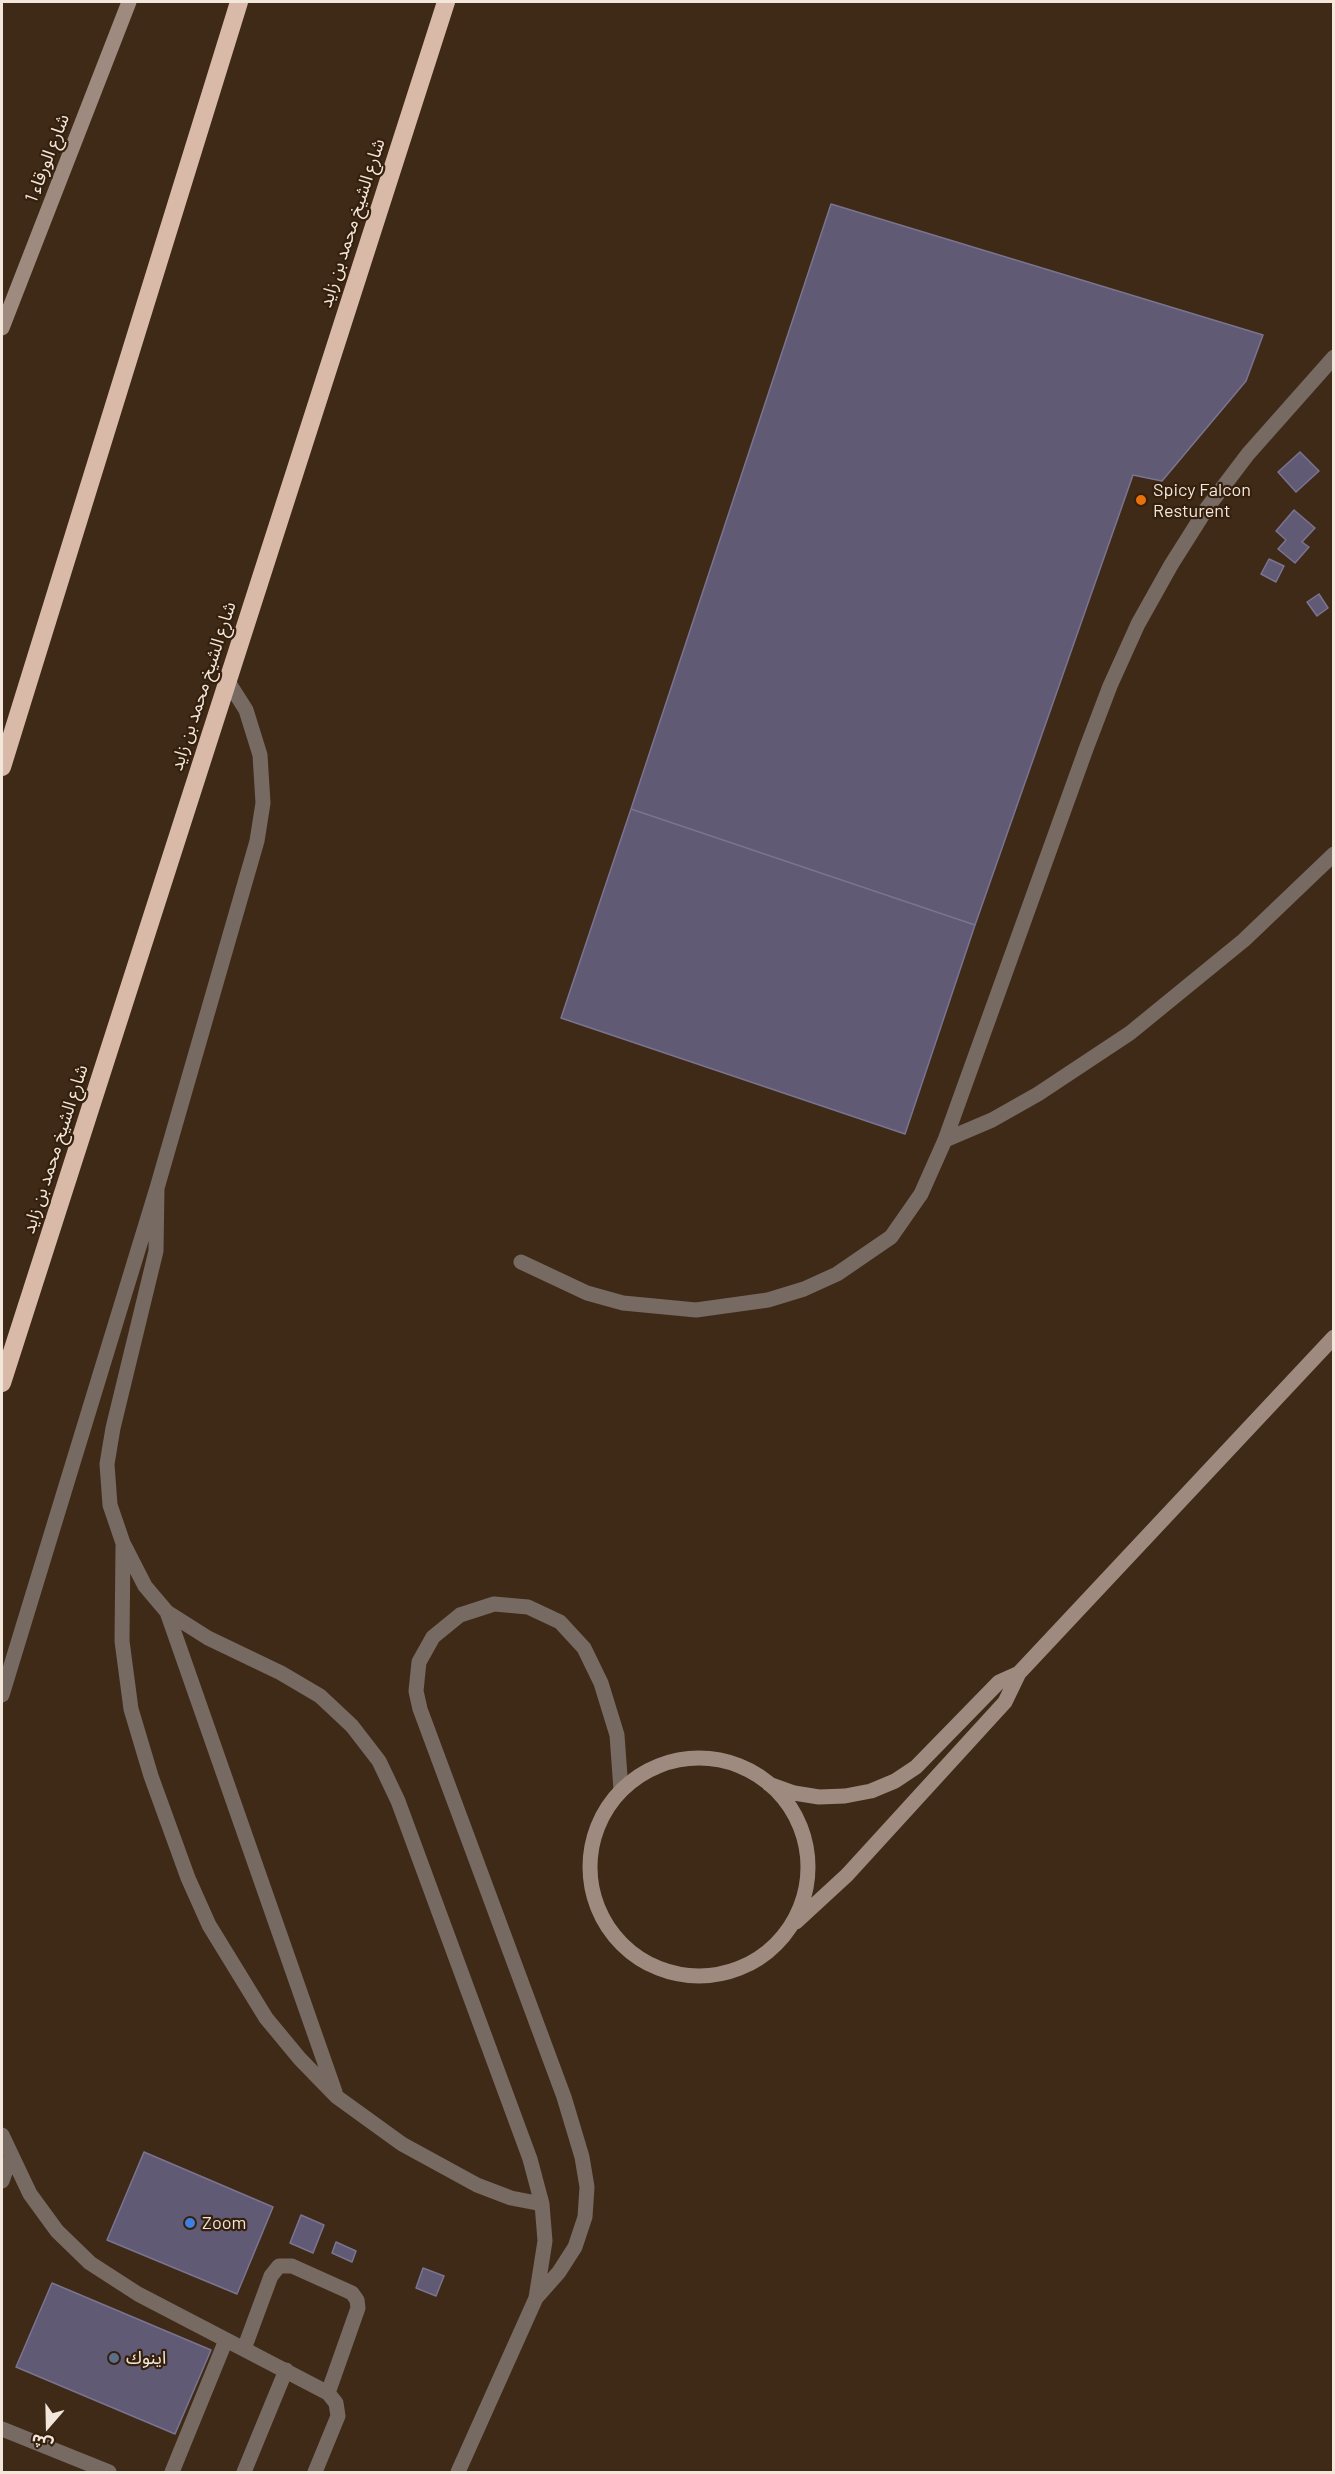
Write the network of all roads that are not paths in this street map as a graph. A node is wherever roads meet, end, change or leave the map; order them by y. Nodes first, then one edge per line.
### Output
1 (129, 2) edge
2 (239, 2) edge
3 (446, 2) edge
4 (2, 328) edge
5 (1334, 357) edge
6 (227, 680) junction
7 (2, 767) edge
8 (1334, 855) edge
9 (945, 1140) junction
10 (158, 1188) junction
11 (522, 1262) dead end
12 (1334, 1337) edge
13 (2, 1383) edge
14 (123, 1543) junction
15 (167, 1612) junction
16 (1019, 1673) junction
17 (2, 1695) edge
18 (769, 1784) junction
19 (621, 1790) junction
20 (793, 1924) junction
21 (337, 2097) junction
22 (2, 2135) edge
23 (11, 2156) junction
24 (2, 2181) edge
25 (542, 2204) junction
26 (536, 2298) junction
27 (226, 2340) junction
28 (244, 2349) junction
29 (286, 2370) junction
30 (328, 2393) junction
31 (2, 2429) edge
32 (109, 2472) edge
33 (172, 2472) edge
34 (244, 2472) edge
35 (315, 2472) edge
36 (458, 2472) edge

1 - 4 street, شارع الورقاء 1
2 - 7 highway
3 - 6 highway, شارع الشيخ محمد بن زايد
5 - 9 lane
6 - 10 lane
6 - 13 highway, شارع الشيخ محمد بن زايد
8 - 9 lane
9 - 11 lane
10 - 14 lane
10 - 17 lane
12 - 16 street
14 - 15 lane
14 - 21 lane
15 - 21 lane
15 - 25 lane
16 - 18 street
16 - 20 street
18 - 19 street
18 - 20 street
19 - 20 street
19 - 26 lane
21 - 25 lane
22 - 23 lane
23 - 24 lane
23 - 27 lane
25 - 26 lane
26 - 36 lane
27 - 28 lane
27 - 33 lane
28 - 29 lane
28 - 30 lane
29 - 30 lane
29 - 34 lane
30 - 35 lane
31 - 32 lane

